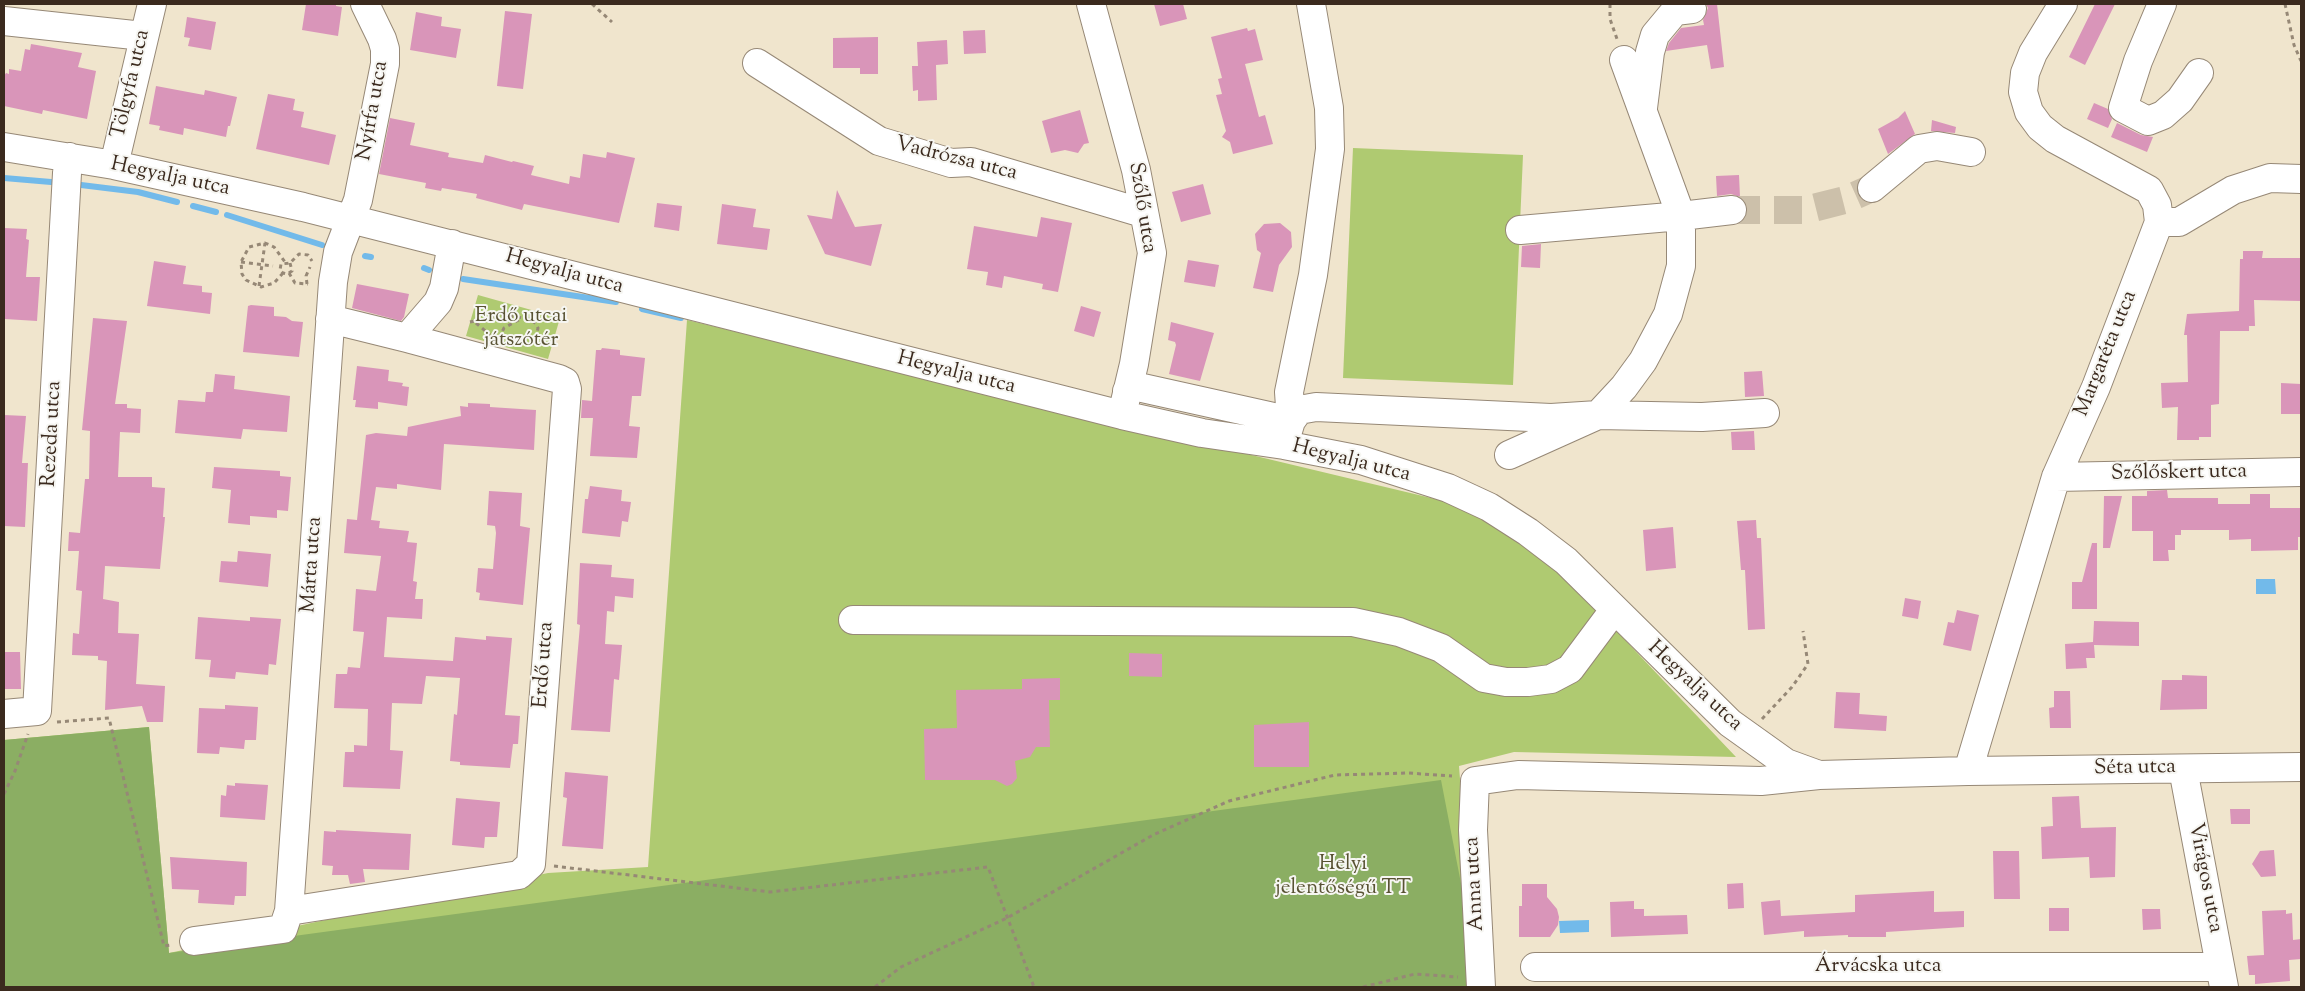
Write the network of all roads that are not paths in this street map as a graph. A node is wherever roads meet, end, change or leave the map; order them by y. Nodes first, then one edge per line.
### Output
1 (152, 4) edge
2 (365, 4) edge
3 (1091, 4) edge
4 (1311, 4) edge
5 (2063, 4) edge
6 (2162, 4) edge
7 (1692, 9) dead end
8 (4, 21) edge
9 (143, 36) junction
10 (1624, 60) road end
11 (757, 63) dead end
12 (2199, 73) dead end
13 (1642, 112) junction
14 (4, 148) edge
15 (1971, 152) dead end
16 (69, 157) junction
17 (114, 165) junction
18 (2301, 179) edge
19 (1872, 188) tunnel mouth
20 (1732, 210) tunnel mouth
21 (1143, 213) junction
22 (1681, 216) junction
23 (350, 221) junction
24 (2159, 222) junction
25 (1520, 230) dead end
26 (452, 244) junction
27 (330, 320) junction
28 (407, 338) junction
29 (1124, 403) junction
30 (1765, 413) dead end
31 (1598, 414) junction
32 (1288, 433) junction
33 (1509, 454) dead end
34 (2301, 472) edge
35 (2056, 477) junction
36 (1614, 610) junction
37 (853, 620) dead end
38 (4, 714) edge
39 (2301, 767) edge
40 (2184, 769) junction
41 (1968, 771) junction
42 (1819, 776) junction
43 (1475, 781) joint
44 (289, 911) junction
45 (194, 941) road end
46 (1535, 967) dead end
47 (2222, 977) edge
48 (1480, 982) edge

1 - 9 street, Tölgyfa utca
2 - 23 street, Nyírfa utca
3 - 21 street, Szőlő utca
4 - 32 street
5 - 24 street
6 - 12 street
7 - 13 street
8 - 9 street
9 - 17 street, Tölgyfa utca
10 - 13 street
11 - 21 street, Vadrózsa utca
13 - 22 street
14 - 16 street, Hegyalja utca
15 - 19 street
16 - 17 street, Hegyalja utca
16 - 38 street, Rezeda utca
17 - 23 street, Hegyalja utca
18 - 24 street
20 - 22 street
21 - 29 street, Szőlő utca
22 - 25 street
22 - 31 street
23 - 26 street, Hegyalja utca
23 - 27 street, Márta utca
24 - 35 street, Margaréta utca
26 - 28 street
26 - 29 street, Hegyalja utca
27 - 28 street, Erdő utca
27 - 44 street, Márta utca
28 - 44 street, Erdő utca
29 - 32 street, Hegyalja utca
30 - 31 street
31 - 32 street
31 - 33 street
32 - 36 street, Hegyalja utca
34 - 35 street, Szőlőskert utca
35 - 41 street, Margaréta utca
36 - 37 street
36 - 42 street, Hegyalja utca
39 - 40 street, Séta utca
40 - 41 street, Séta utca
40 - 47 street, Virágos utca
41 - 42 street, Séta utca
42 - 43 street, Séta utca
43 - 48 street, Anna utca
44 - 45 street
46 - 47 street, Árvácska utca

